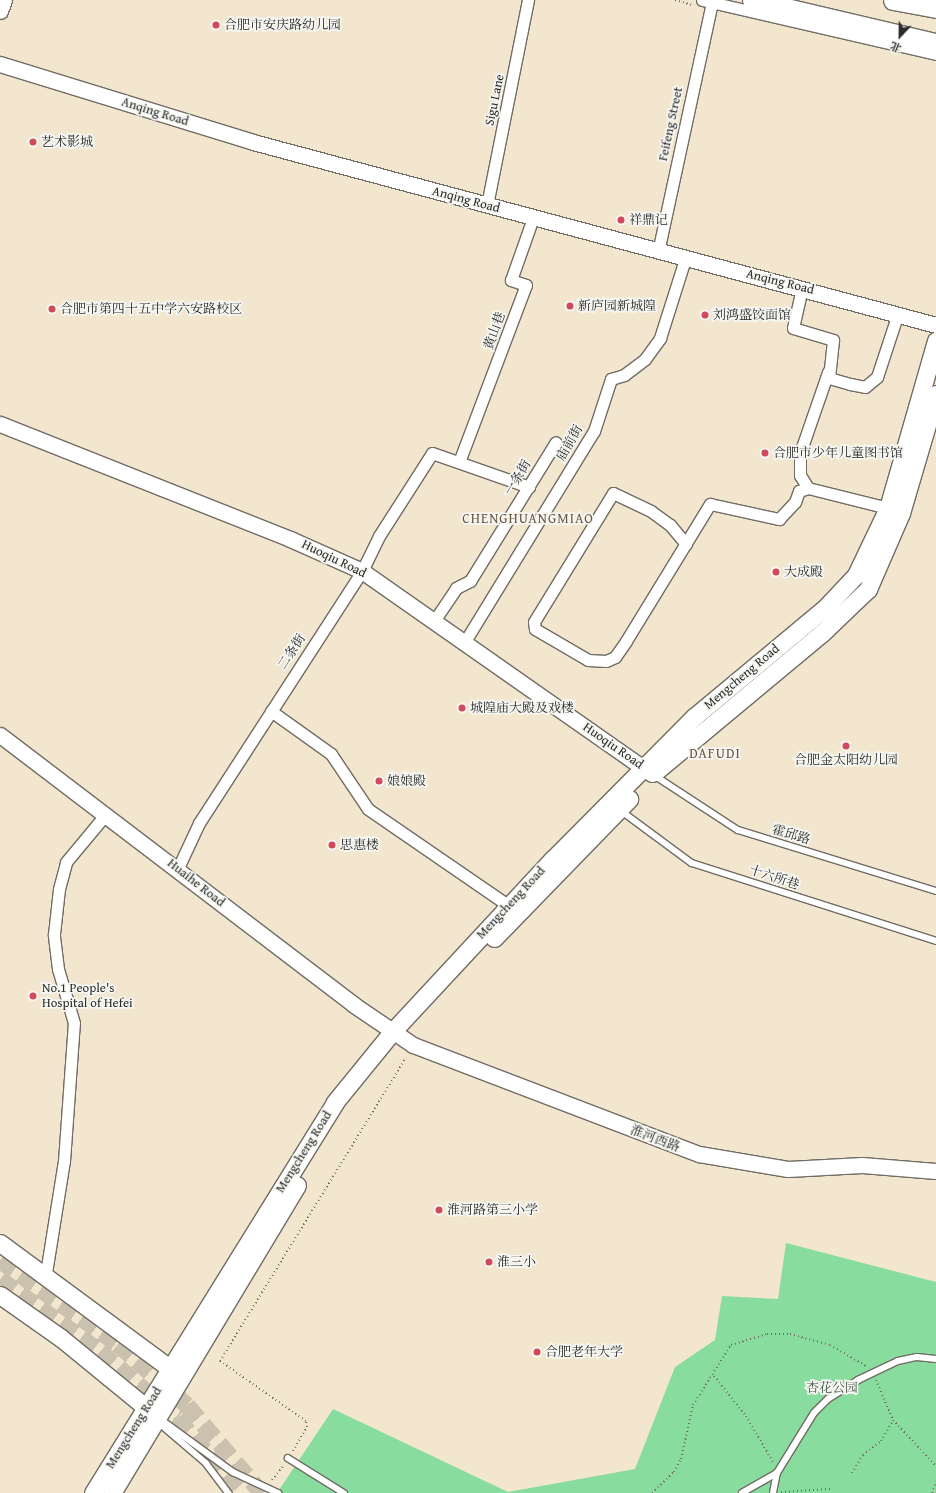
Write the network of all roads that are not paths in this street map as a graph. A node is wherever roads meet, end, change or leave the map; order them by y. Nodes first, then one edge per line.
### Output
1 (4, 0) edge
2 (528, 0) edge
3 (752, 0) edge
4 (893, 0) edge
5 (704, 3) edge
6 (936, 8) edge
7 (0, 10) edge
8 (936, 43) edge
9 (936, 54) edge
10 (0, 64) edge
11 (487, 205) junction
12 (533, 218) junction
13 (658, 252) junction
14 (685, 259) junction
15 (802, 288) junction
16 (898, 313) junction
17 (936, 325) edge
18 (935, 346) edge
19 (828, 372) junction
20 (936, 394) edge
21 (0, 424) edge
22 (556, 442) dead end
23 (459, 462) junction
24 (529, 487) junction
25 (808, 488) junction
26 (888, 508) junction
27 (686, 544) junction
28 (362, 571) junction
29 (434, 621) junction
30 (464, 643) junction
31 (271, 711) junction
32 (0, 735) edge
33 (648, 772) junction
34 (620, 809) junction
35 (106, 814) junction
36 (178, 868) junction
37 (936, 891) edge
38 (509, 906) junction
39 (936, 941) edge
40 (402, 1038) junction
41 (936, 1171) edge
42 (0, 1243) edge
43 (46, 1273) junction
44 (0, 1295) edge
45 (936, 1358) edge
46 (171, 1369) junction
47 (153, 1413) junction
48 (287, 1461) road end
49 (777, 1473) junction
50 (773, 1492) edge
51 (93, 1493) edge
52 (112, 1493) edge
53 (229, 1493) edge
54 (278, 1493) edge
55 (344, 1493) edge
56 (742, 1493) edge

1 - 7 street
2 - 11 street, Sigu Lane
3 - 8 highway
4 - 6 highway
5 - 9 street
5 - 13 street, Feifeng Street
10 - 11 street, Anqing Road
11 - 12 street, Anqing Road
12 - 13 street, Anqing Road
12 - 23 street, 黄山巷
13 - 14 street, Anqing Road
14 - 15 street, Anqing Road
14 - 30 street, 庙前街
15 - 16 street, Anqing Road
15 - 19 street
16 - 17 street, Anqing Road
16 - 19 street
18 - 26 main road, Mengcheng Road
19 - 25 street
20 - 33 main road, Mengcheng Road
21 - 28 street, Huoqiu Road
22 - 24 street, 一条街
23 - 24 street
23 - 28 street, 二条街
24 - 29 street, 一条街
25 - 26 street
25 - 27 street
26 - 33 main road, Mengcheng Road
27 - 27 street
28 - 29 street, Huoqiu Road
28 - 31 street, 二条街
29 - 30 street, Huoqiu Road
30 - 33 street, Huoqiu Road
31 - 36 street, 二条街
31 - 38 street
32 - 35 street, Huaihe Road
33 - 34 main road, Mengcheng Road
33 - 37 lane, 霍邱路
33 - 38 main road, Mengcheng Road
34 - 39 lane, 十六所巷
34 - 40 main road, Mengcheng Road
35 - 36 street, Huaihe Road
35 - 43 street
36 - 40 street, Huaihe Road
38 - 40 main road, Mengcheng Road
40 - 41 street, 淮河西路
40 - 46 main road, Mengcheng Road
40 - 47 main road, Mengcheng Road
42 - 43 main road
43 - 46 main road
44 - 47 main road
45 - 49 lane
46 - 47 main road, Mengcheng Road
47 - 51 main road, Mengcheng Road
47 - 52 main road, Mengcheng Road
47 - 53 lane
47 - 54 lane
48 - 55 lane
49 - 50 lane
49 - 56 lane

